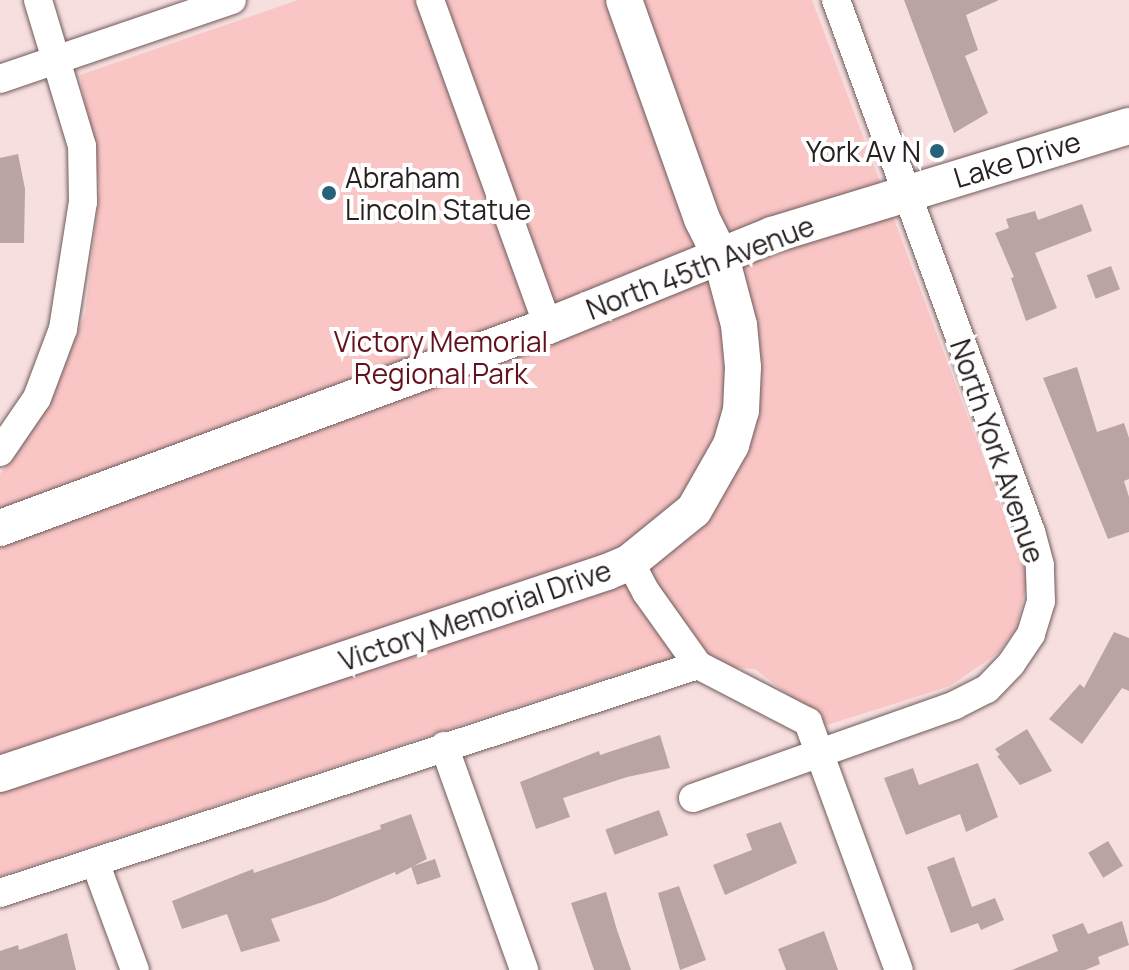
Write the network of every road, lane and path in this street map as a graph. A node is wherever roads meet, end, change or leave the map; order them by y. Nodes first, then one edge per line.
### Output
1 (38, 0) edge
2 (232, 0) edge
3 (430, 0) edge
4 (624, 0) edge
5 (836, 0) edge
6 (59, 60) junction
7 (0, 79) edge
8 (1129, 126) edge
9 (906, 193) junction
10 (721, 257) junction
11 (548, 326) junction
12 (0, 452) edge
13 (0, 528) edge
14 (630, 562) junction
15 (698, 665) junction
16 (444, 746) junction
17 (819, 752) junction
18 (0, 774) edge
19 (693, 798) dead end
20 (95, 862) junction
21 (0, 893) edge
22 (135, 970) edge
23 (524, 970) edge
24 (899, 970) edge

1 - 6 street
2 - 6 street
3 - 11 street
4 - 10 street, Victory Memorial Drive
5 - 9 street, North York Avenue
6 - 7 street
6 - 12 street
8 - 9 street, Lake Drive
9 - 10 street, North 45th Avenue
9 - 17 street, North York Avenue
10 - 11 street, North 45th Avenue
10 - 14 street, Victory Memorial Drive
11 - 13 street, North 45th Avenue
14 - 15 street
14 - 18 street, Victory Memorial Drive
15 - 16 street
15 - 17 street
16 - 20 street
16 - 23 street
17 - 19 street, North York Avenue
17 - 24 street
20 - 21 street
20 - 22 street

